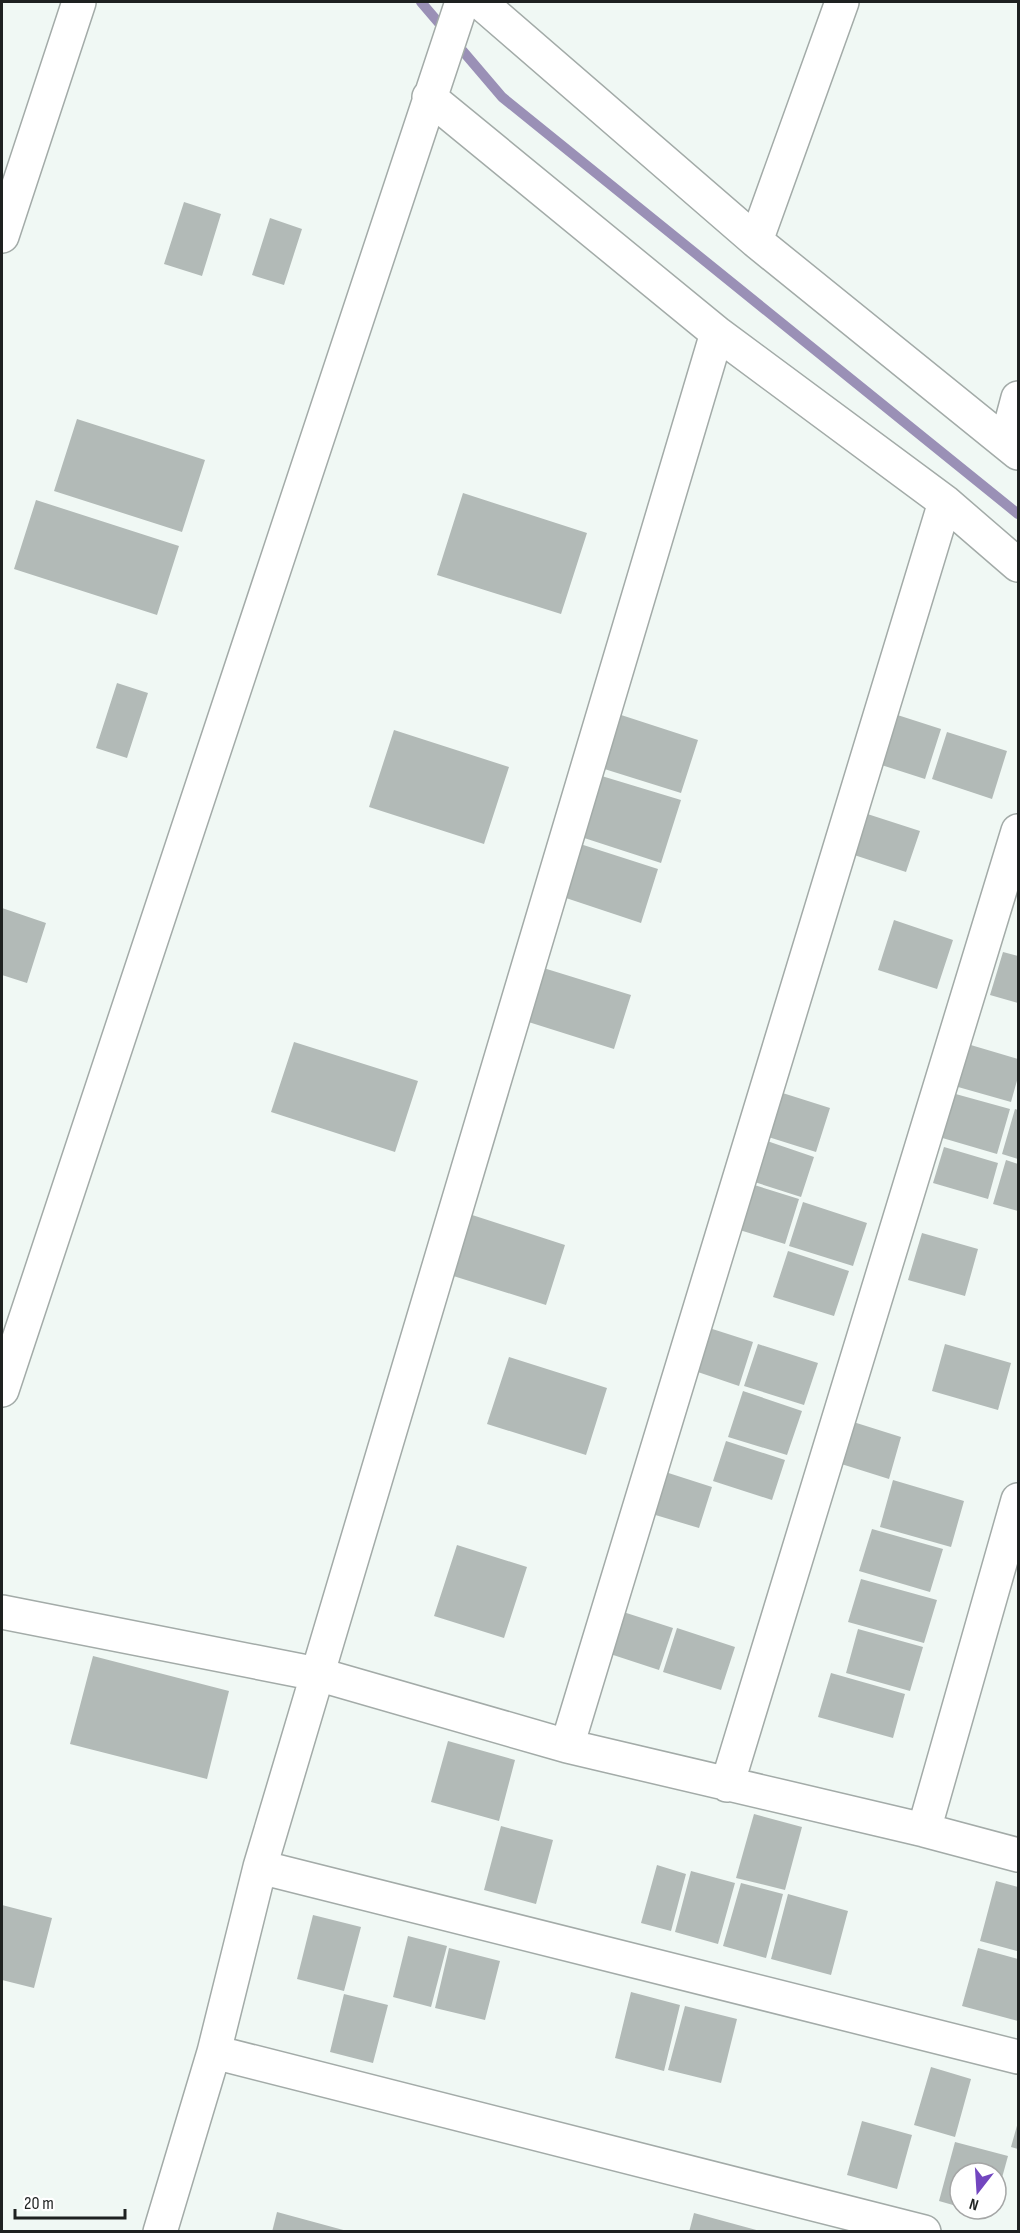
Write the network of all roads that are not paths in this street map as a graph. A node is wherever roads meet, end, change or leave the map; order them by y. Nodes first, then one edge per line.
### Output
1 (79, 2) edge
2 (462, 2) edge
3 (480, 2) edge
4 (842, 2) edge
5 (429, 97) junction
6 (2, 236) edge
7 (756, 241) junction
8 (717, 333) junction
9 (1018, 398) edge
10 (1012, 448) edge
11 (945, 502) junction
12 (1018, 565) edge
13 (1018, 831) edge
14 (4, 1371) edge
15 (1018, 1500) edge
16 (2, 1612) edge
17 (317, 1674) junction
18 (567, 1746) junction
19 (727, 1785) junction
20 (924, 1830) junction
21 (1018, 1855) edge
22 (260, 1867) junction
23 (214, 2052) junction
24 (1018, 2057) edge
25 (160, 2232) edge
26 (924, 2232) edge

1 - 6 street
2 - 5 street
3 - 7 street
4 - 7 street
5 - 8 street
5 - 14 street
7 - 10 street
8 - 11 street
8 - 17 street
9 - 10 street
11 - 12 street
11 - 18 street
13 - 19 street
15 - 20 street
16 - 17 street
17 - 18 street
17 - 22 street
18 - 19 street
19 - 20 street
20 - 21 street
22 - 23 street
22 - 24 street
23 - 25 street
23 - 26 street

